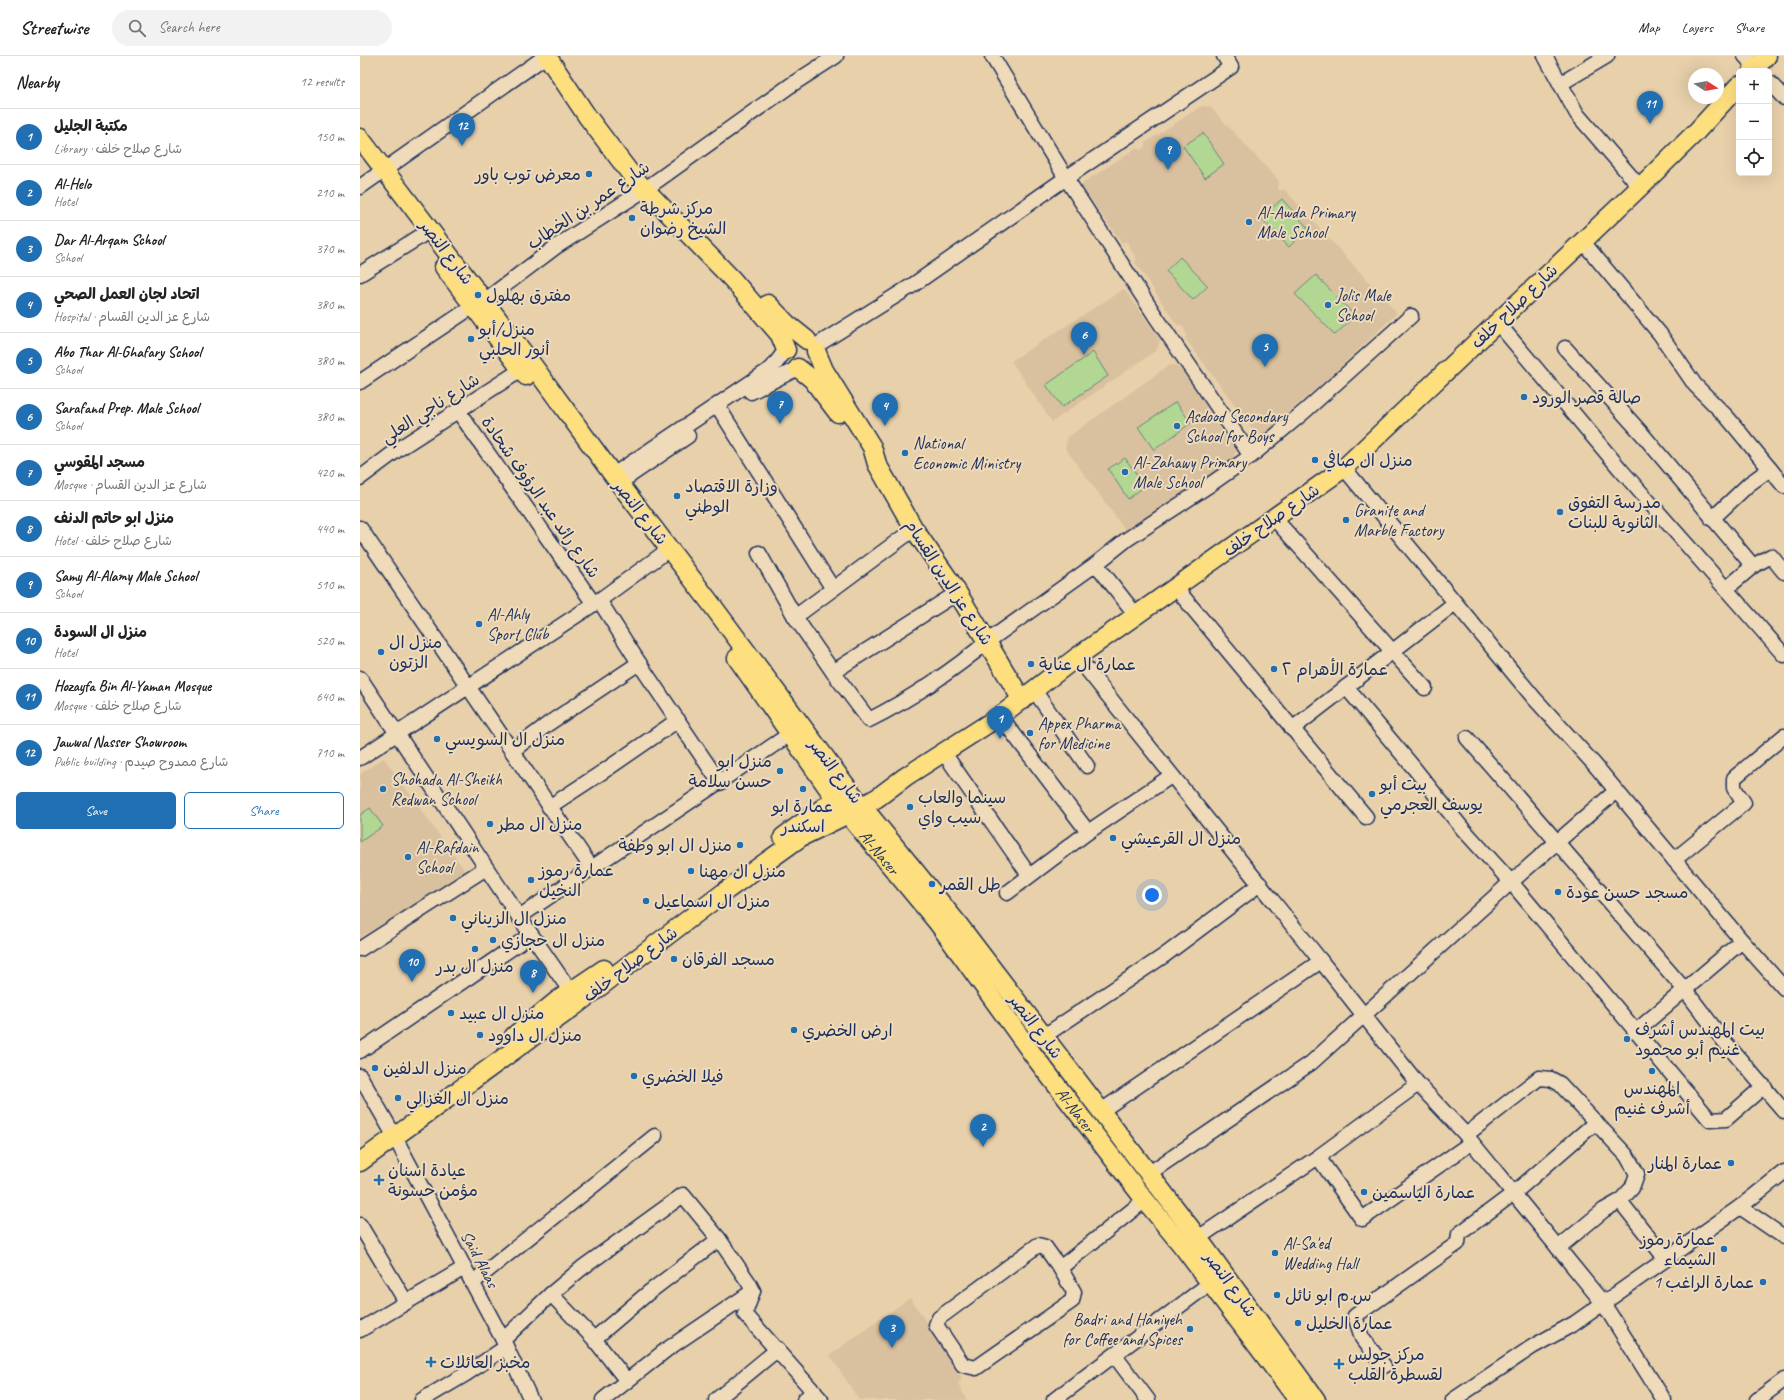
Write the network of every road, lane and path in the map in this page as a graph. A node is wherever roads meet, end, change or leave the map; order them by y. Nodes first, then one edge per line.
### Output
1 (547, 56) edge
2 (559, 56) edge
3 (836, 56) edge
4 (992, 56) edge
5 (1224, 56) edge
6 (1545, 56) edge
7 (1607, 56) edge
8 (1560, 84) junction
9 (1772, 85) edge
10 (1736, 88) edge
11 (1784, 98) edge
12 (360, 138) edge
13 (360, 152) edge
14 (381, 173) junction
15 (1066, 178) junction
16 (649, 187) junction
17 (1640, 187) junction
18 (360, 188) edge
19 (421, 236) junction
20 (1583, 242) junction
21 (360, 274) edge
22 (478, 304) junction
23 (1411, 316) dead end
24 (1497, 322) junction
25 (812, 346) junction
26 (1565, 348) dead end
27 (786, 350) junction
28 (798, 368) junction
29 (521, 370) junction
30 (360, 382) edge
31 (458, 411) junction
32 (722, 413) junction
33 (1251, 456) junction
34 (877, 464) junction
35 (1344, 468) junction
36 (1770, 469) junction
37 (360, 478) edge
38 (616, 479) junction
39 (1784, 486) edge
40 (1274, 518) junction
41 (1712, 519) junction
42 (360, 528) edge
43 (914, 529) junction
44 (759, 553) dead end
45 (660, 556) junction
46 (1096, 564) junction
47 (1753, 566) junction
48 (1784, 572) edge
49 (1174, 587) junction
50 (833, 589) junction
51 (1726, 589) junction
52 (957, 592) junction
53 (597, 602) junction
54 (1455, 603) junction
55 (1136, 615) junction
56 (795, 617) junction
57 (988, 641) junction
58 (1392, 650) junction
59 (1784, 655) edge
60 (1077, 657) junction
61 (639, 663) junction
62 (833, 672) junction
63 (360, 678) edge
64 (467, 686) junction
65 (1346, 687) junction
66 (1425, 688) dead end
67 (1028, 695) junction
68 (1000, 716) junction
69 (678, 720) junction
70 (1292, 728) junction
71 (396, 733) junction
72 (790, 734) junction
73 (1784, 736) edge
74 (1467, 738) dead end
75 (512, 751) junction
76 (944, 753) junction
77 (360, 758) edge
78 (1087, 766) dead end
79 (1172, 776) junction
80 (720, 783) junction
81 (1616, 792) junction
82 (850, 804) junction
83 (549, 807) junction
84 (1366, 817) dead end
85 (1088, 832) junction
86 (1558, 843) junction
87 (1674, 860) junction
88 (591, 867) junction
89 (486, 868) junction
90 (1029, 875) junction
91 (1511, 882) junction
92 (1260, 884) junction
93 (1006, 893) dead end
94 (519, 917) junction
95 (531, 935) junction
96 (1742, 941) junction
97 (360, 949) edge
98 (1321, 961) junction
99 (1784, 988) edge
100 (1685, 990) junction
101 (571, 992) junction
102 (1364, 1016) junction
103 (1635, 1032) junction
104 (1044, 1036) junction
105 (360, 1051) edge
106 (360, 1076) edge
107 (1418, 1084) junction
108 (1764, 1086) junction
109 (1100, 1111) junction
110 (1784, 1111) edge
111 (1596, 1122) junction
112 (392, 1134) junction
113 (655, 1136) dead end
114 (1468, 1139) junction
115 (360, 1153) edge
116 (1318, 1157) junction
117 (360, 1162) edge
118 (1784, 1172) edge
119 (1148, 1174) junction
120 (1514, 1193) junction
121 (1145, 1200) junction
122 (1620, 1201) junction
123 (1740, 1207) junction
124 (360, 1225) edge
125 (1784, 1237) edge
126 (719, 1238) junction
127 (1198, 1238) junction
128 (1558, 1248) junction
129 (1665, 1258) junction
130 (464, 1268) junction
131 (1060, 1268) junction
132 (472, 1283) junction
133 (1209, 1284) junction
134 (753, 1291) junction
135 (551, 1294) junction
136 (406, 1302) junction
137 (1603, 1303) junction
138 (360, 1330) edge
139 (594, 1339) junction
140 (504, 1343) junction
141 (778, 1349) junction
142 (1114, 1356) junction
143 (1384, 1366) dead end
144 (1784, 1380) edge
145 (627, 1381) junction
146 (813, 1397) edge
147 (529, 1399) edge
148 (422, 1400) edge
149 (604, 1400) edge
150 (716, 1400) edge
151 (1054, 1400) edge
152 (1148, 1400) edge
153 (1298, 1400) edge
154 (1316, 1400) edge
155 (1453, 1400) edge
156 (1664, 1400) edge
157 (1757, 1400) edge

1 - 14 street
1 - 16 main road, شارع عز الدين القسام
2 - 16 main road, شارع عز الدين القسام
3 - 16 street, شارع عمر بن الخطاب
4 - 15 street
5 - 15 street
6 - 8 street
7 - 8 street
8 - 17 street
9 - 11 street
10 - 17 main road, شارع صلاح خلف
12 - 14 main road, شارع النصر
13 - 14 main road, شارع النصر
14 - 18 street
14 - 19 main road, شارع النصر
14 - 22 main road, شارع النصر
15 - 25 street
15 - 33 street
16 - 22 street, شارع عمر بن الخطاب
16 - 25 main road, شارع عز الدين القسام
16 - 27 main road, شارع عز الدين القسام
17 - 20 main road, شارع صلاح خلف
19 - 21 street
19 - 22 main road, شارع النصر
20 - 24 main road, شارع صلاح خلف
20 - 36 street
22 - 29 main road, شارع النصر
22 - 30 street, شارع عمر بن الخطاب
22 - 38 main road, شارع النصر
23 - 33 street
24 - 35 main road, شارع صلاح خلف
24 - 51 street
25 - 27 main road
25 - 28 main road
25 - 34 main road, شارع عز الدين القسام
26 - 41 street
27 - 28 main road
27 - 38 street
28 - 32 street
28 - 34 main road, شارع عز الدين القسام
29 - 31 street, شارع ناجي العلي
29 - 45 main road, شارع النصر
31 - 37 street, شارع ناجي العلي
31 - 53 street, شارع رائد عبد الرؤوف شحادة
32 - 38 street
32 - 50 street
33 - 46 street
34 - 43 main road, شارع عز الدين القسام
35 - 40 main road, شارع صلاح خلف
35 - 54 street
36 - 39 street
36 - 41 street
38 - 82 main road, شارع النصر
40 - 49 main road, شارع صلاح خلف
40 - 58 street
41 - 47 street
42 - 64 street
43 - 50 street
43 - 52 main road, شارع عز الدين القسام
44 - 56 street
45 - 53 street
45 - 72 main road, شارع النصر
46 - 55 street
46 - 57 street
47 - 48 street
47 - 51 street
49 - 55 main road, شارع صلاح خلف
49 - 70 street
50 - 56 street
51 - 59 street
52 - 57 main road, شارع عز الدين القسام
52 - 62 street
53 - 61 street, شارع رائد عبد الرؤوف شحادة
53 - 64 street
54 - 58 street
54 - 81 street
55 - 60 main road, شارع صلاح خلف
56 - 62 street
57 - 62 street
57 - 67 main road, شارع عز الدين القسام
58 - 65 street
58 - 66 street
60 - 67 main road, شارع صلاح خلف
60 - 79 street
61 - 69 street, شارع رائد عبد الرؤوف شحادة
61 - 75 street
63 - 71 street
64 - 71 street
64 - 75 street
65 - 70 street
65 - 91 street
67 - 68 main road, شارع صلاح خلف
67 - 78 street
68 - 76 main road, شارع صلاح خلف
68 - 85 street
69 - 80 street, شارع رائد عبد الرؤوف شحادة
69 - 83 street
70 - 84 street
71 - 77 street
71 - 89 street
72 - 80 street
72 - 82 main road, شارع النصر
73 - 87 street
74 - 86 street
75 - 83 street
76 - 82 main road, شارع صلاح خلف
76 - 90 street
79 - 85 street
79 - 92 street
80 - 88 street
81 - 86 street
81 - 87 street
82 - 101 main road, شارع صلاح خلف
82 - 104 main road, شارع النصر
82 - 112 main road, شارع صلاح خلف
82 - 121 main road, Al-Naser
83 - 88 street
85 - 90 street
86 - 91 street
86 - 100 street
87 - 96 street
88 - 94 street
89 - 94 street
89 - 97 street
90 - 93 street
91 - 102 street
91 - 103 street
92 - 98 street
92 - 104 street
94 - 95 street
95 - 101 street
95 - 105 street
96 - 99 street
96 - 100 street
98 - 102 street
98 - 109 street
100 - 103 street
100 - 108 street
101 - 112 main road, شارع صلاح خلف
102 - 107 street
102 - 119 street
103 - 108 street
104 - 109 main road, شارع النصر
106 - 112 street, Said Alaas
107 - 114 street
107 - 116 street
108 - 110 street
109 - 119 main road, شارع النصر
111 - 114 street
111 - 120 street
111 - 122 street
112 - 115 main road, شارع صلاح خلف
112 - 117 main road, شارع صلاح خلف
112 - 130 street, Said Alaas
113 - 132 street
114 - 116 street
114 - 120 street
116 - 127 street
118 - 123 street
119 - 127 main road, شارع النصر
120 - 128 street
120 - 143 street
121 - 131 street
121 - 133 main road, Al-Naser
122 - 128 street
122 - 129 street
123 - 125 street
123 - 129 street
124 - 136 street
126 - 134 street
126 - 135 street
126 - 139 street
127 - 154 main road, شارع النصر
128 - 137 street
129 - 137 street
130 - 132 street, Said Alaas
130 - 136 street
131 - 131 street
132 - 140 street, Said Alaas
133 - 142 street
133 - 153 main road, Al-Naser
134 - 141 street
134 - 145 street
135 - 139 street
135 - 140 street
136 - 138 street
137 - 155 street
137 - 156 street
139 - 145 street
140 - 147 street, Said Alaas
140 - 148 street
141 - 146 street
141 - 150 street
142 - 151 street
142 - 152 street
144 - 157 street
145 - 149 street

